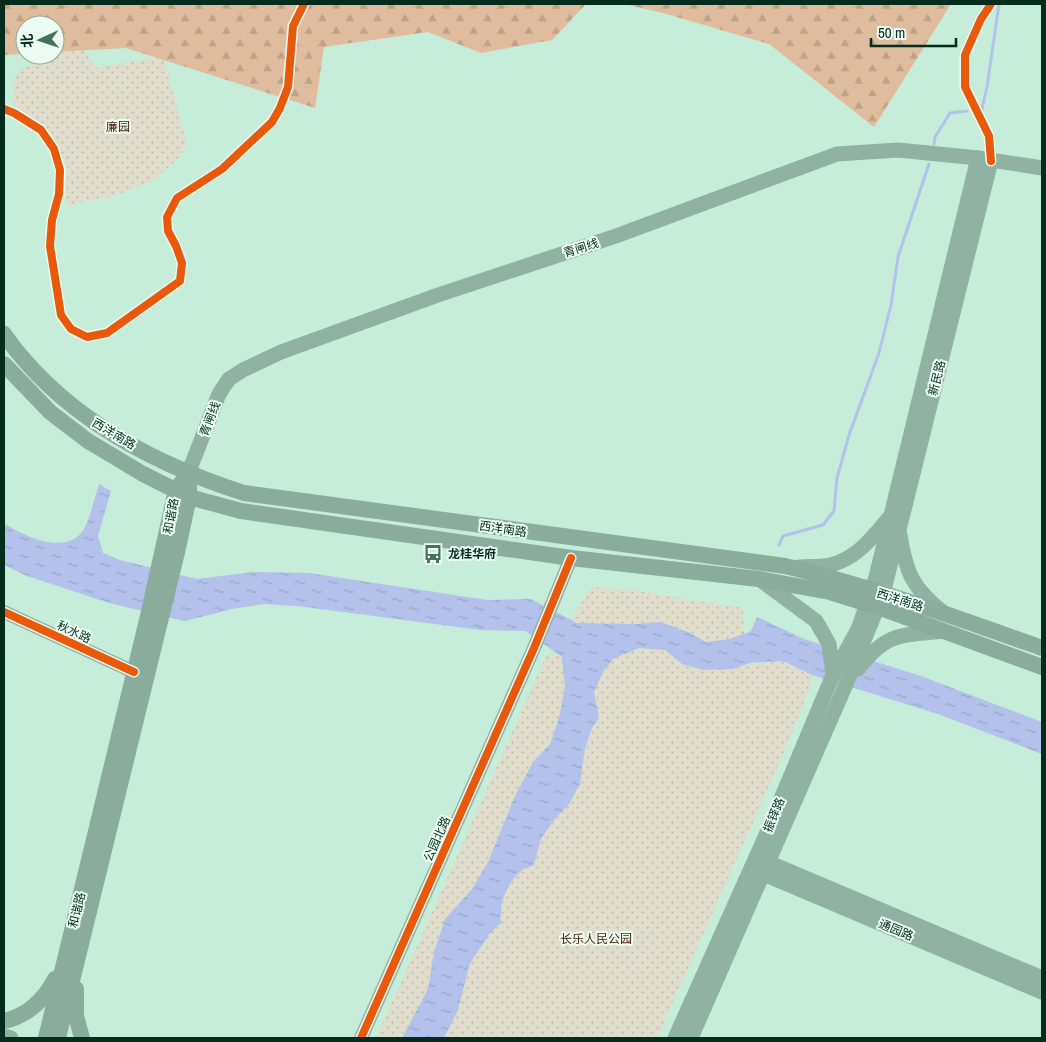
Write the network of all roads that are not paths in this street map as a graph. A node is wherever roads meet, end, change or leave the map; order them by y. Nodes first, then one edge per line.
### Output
1 (304, 4) edge
2 (991, 4) edge
3 (4, 109) edge
4 (984, 160) junction
5 (1042, 168) edge
6 (4, 334) edge
7 (4, 364) edge
8 (188, 474) junction
9 (182, 493) junction
10 (895, 521) junction
11 (571, 558) junction
12 (785, 566) junction
13 (759, 579) junction
14 (875, 599) junction
15 (4, 612) edge
16 (154, 617) junction
17 (946, 623) junction
18 (1042, 648) edge
19 (1042, 666) edge
20 (134, 672) junction
21 (833, 676) junction
22 (847, 682) junction
23 (759, 865) junction
24 (71, 959) junction
25 (1042, 978) edge
26 (1042, 992) edge
27 (4, 1021) edge
28 (4, 1036) edge
29 (11, 1038) edge
30 (46, 1038) edge
31 (58, 1038) edge
32 (82, 1038) edge
33 (361, 1038) edge
34 (675, 1038) edge
35 (691, 1038) edge

1 - 3 street
2 - 4 street
4 - 5 main road, 青闸线
4 - 8 main road, 青闸线
4 - 10 main road, 新民路
6 - 8 main road, 西洋南路
7 - 9 main road, 西洋南路
8 - 9 main road, 和谐路
8 - 12 main road, 西洋南路
9 - 11 main road, 西洋南路
9 - 16 main road, 和谐路
10 - 12 main road
10 - 14 main road, 新民路
10 - 17 main road
11 - 13 main road, 西洋南路
11 - 33 street, 公园北路
12 - 14 main road, 西洋南路
13 - 14 main road, 西洋南路
13 - 21 main road
14 - 17 main road, 西洋南路
14 - 21 main road, 振铎路
14 - 22 main road, 振铎路
15 - 20 street, 秋水路
16 - 20 main road, 和谐路
16 - 24 main road, 和谐路
17 - 18 main road, 西洋南路
17 - 19 main road, 西洋南路
17 - 22 main road
20 - 24 main road, 和谐路
21 - 23 main road, 振铎路
22 - 23 main road, 振铎路
23 - 25 main road, 通园路
23 - 26 main road, 通园路
23 - 34 main road, 振铎路
23 - 35 main road, 振铎路
24 - 27 main road
24 - 30 main road, 和谐路
24 - 31 main road, 和谐路
24 - 32 main road
28 - 29 main road

